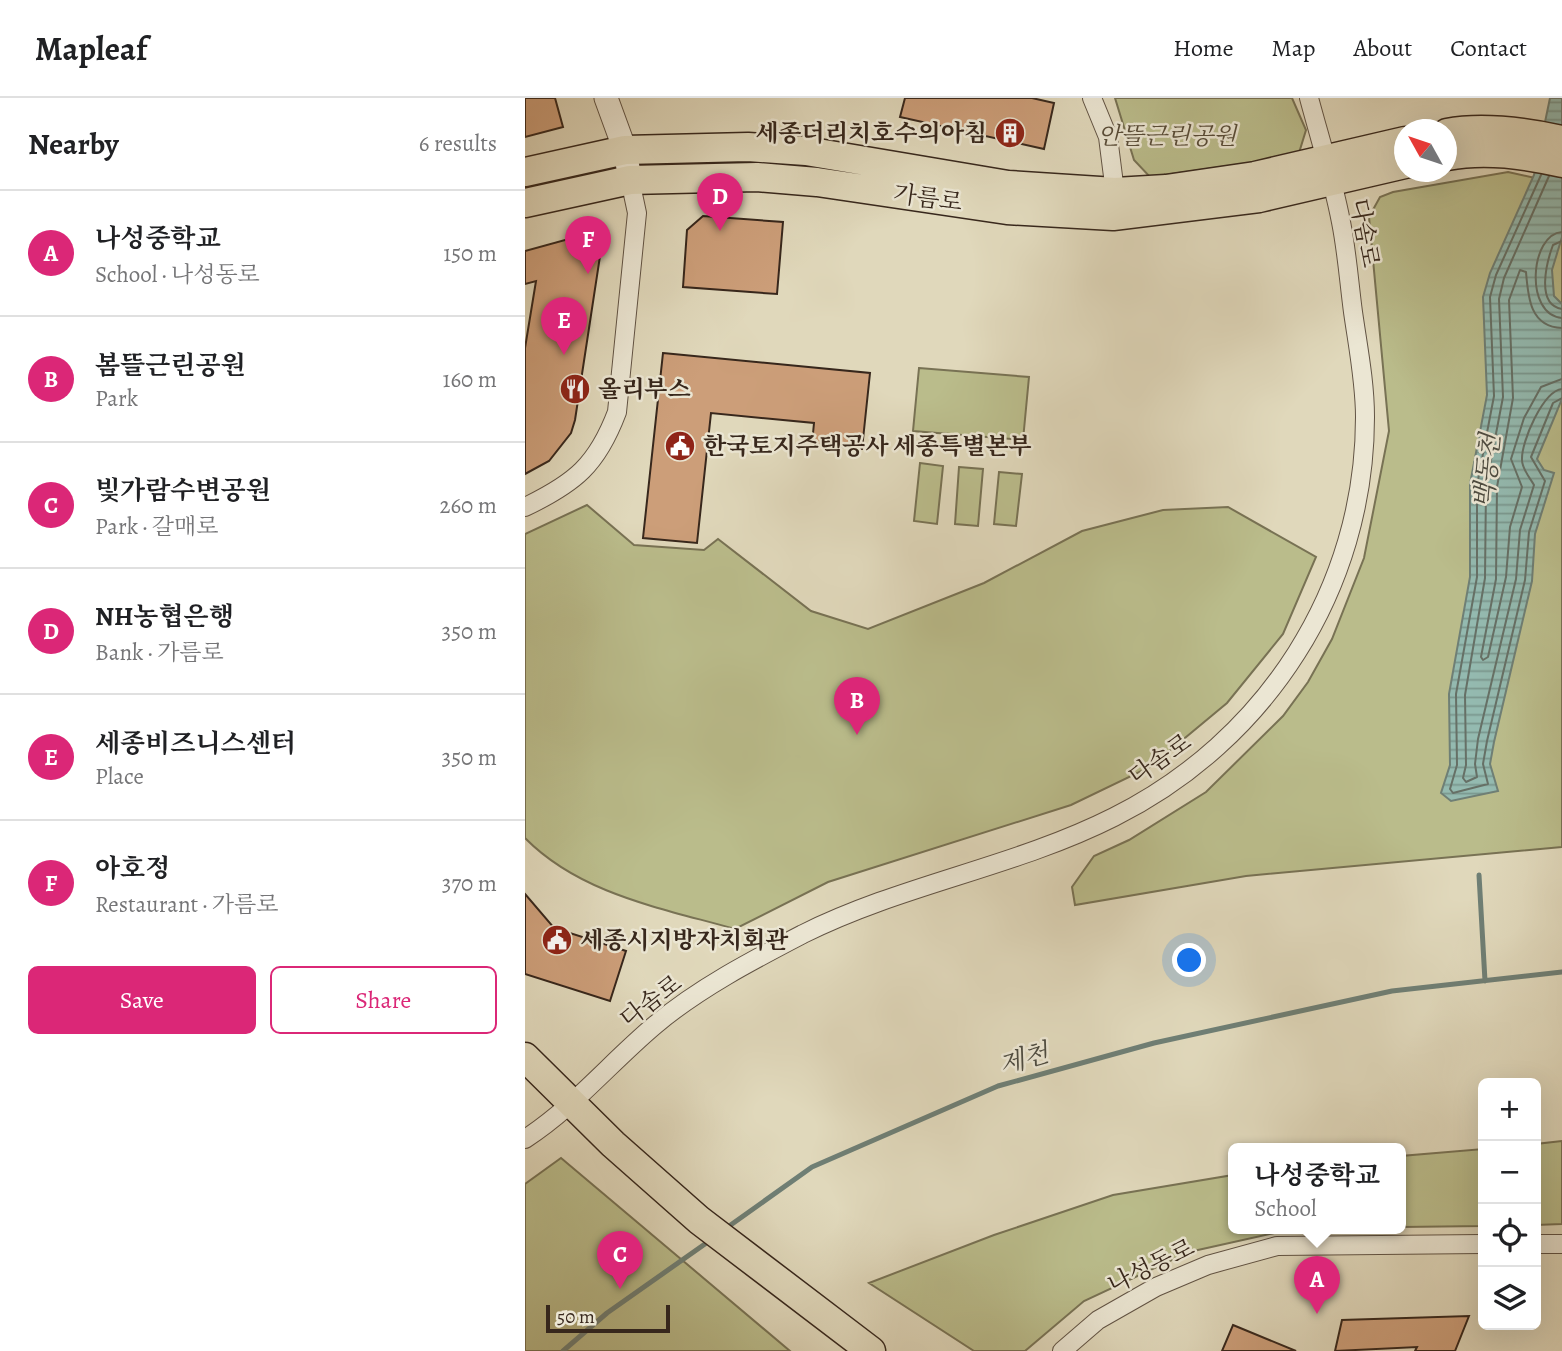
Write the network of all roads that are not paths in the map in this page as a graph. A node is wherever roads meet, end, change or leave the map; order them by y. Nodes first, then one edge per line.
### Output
1 (606, 98) edge
2 (1093, 98) edge
3 (1309, 98) edge
4 (1457, 131) edge
5 (1543, 143) edge
6 (1394, 145) edge
7 (625, 150) junction
8 (1457, 154) edge
9 (1562, 163) edge
10 (1394, 165) edge
11 (1328, 171) junction
12 (525, 172) edge
13 (630, 180) junction
14 (1115, 192) junction
15 (525, 203) edge
16 (525, 506) edge
17 (525, 1057) edge
18 (571, 1104) junction
19 (525, 1139) edge
20 (1478, 1244) edge
21 (1541, 1244) edge
22 (1562, 1244) edge
23 (860, 1344) edge
24 (1062, 1351) edge

1 - 7 street
2 - 14 street
3 - 11 street, 다솜로
4 - 5 main road
5 - 8 main road
5 - 9 main road
6 - 11 main road
7 - 12 main road, 가름로
7 - 13 street
7 - 14 main road, 가름로
10 - 11 main road
11 - 13 main road, 가름로
11 - 14 main road, 가름로
11 - 18 street, 다솜로
13 - 15 main road, 가름로
13 - 16 street
17 - 18 main road
18 - 19 street, 다솜로
18 - 23 main road
20 - 24 street, 나성동로
21 - 22 street

